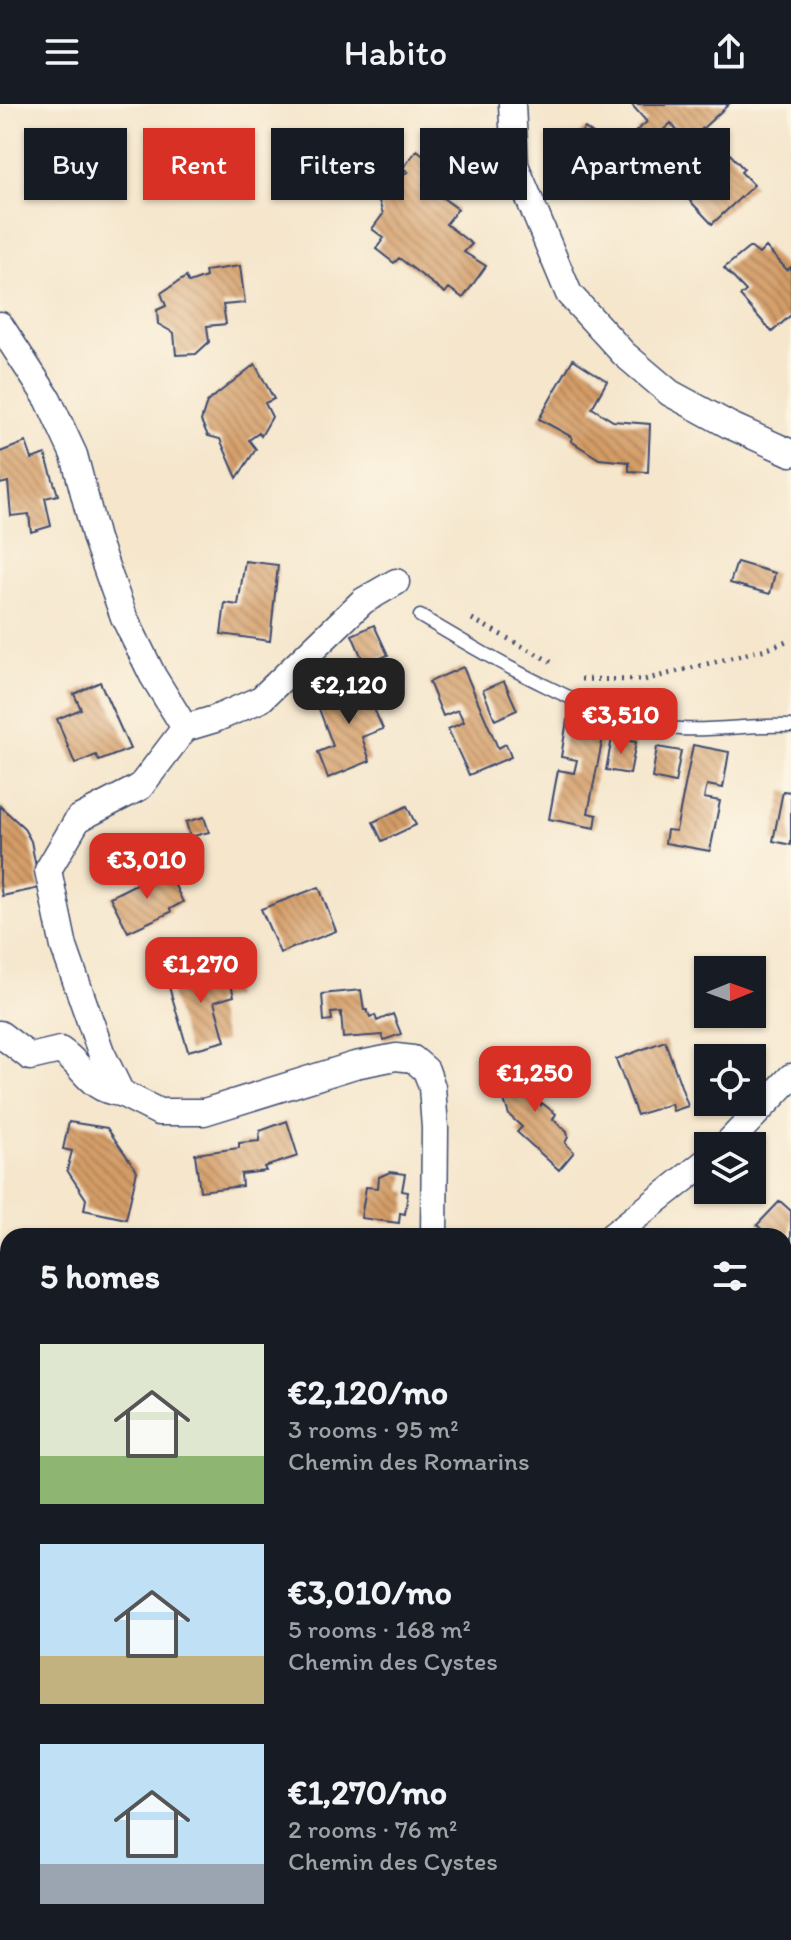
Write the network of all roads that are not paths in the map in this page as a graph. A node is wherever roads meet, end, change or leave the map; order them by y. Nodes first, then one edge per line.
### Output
1 (512, 104) edge
2 (0, 325) edge
3 (791, 453) edge
4 (396, 582) dead end
5 (420, 616) dead end
6 (791, 726) edge
7 (185, 728) junction
8 (0, 1034) edge
9 (791, 1077) edge
10 (121, 1093) junction
11 (738, 1132) edge
12 (694, 1171) edge
13 (434, 1228) edge
14 (622, 1228) edge

1 - 3 street
2 - 7 street
4 - 7 street
5 - 6 lane
7 - 10 street
8 - 10 street
9 - 11 street
10 - 13 street
12 - 14 street

